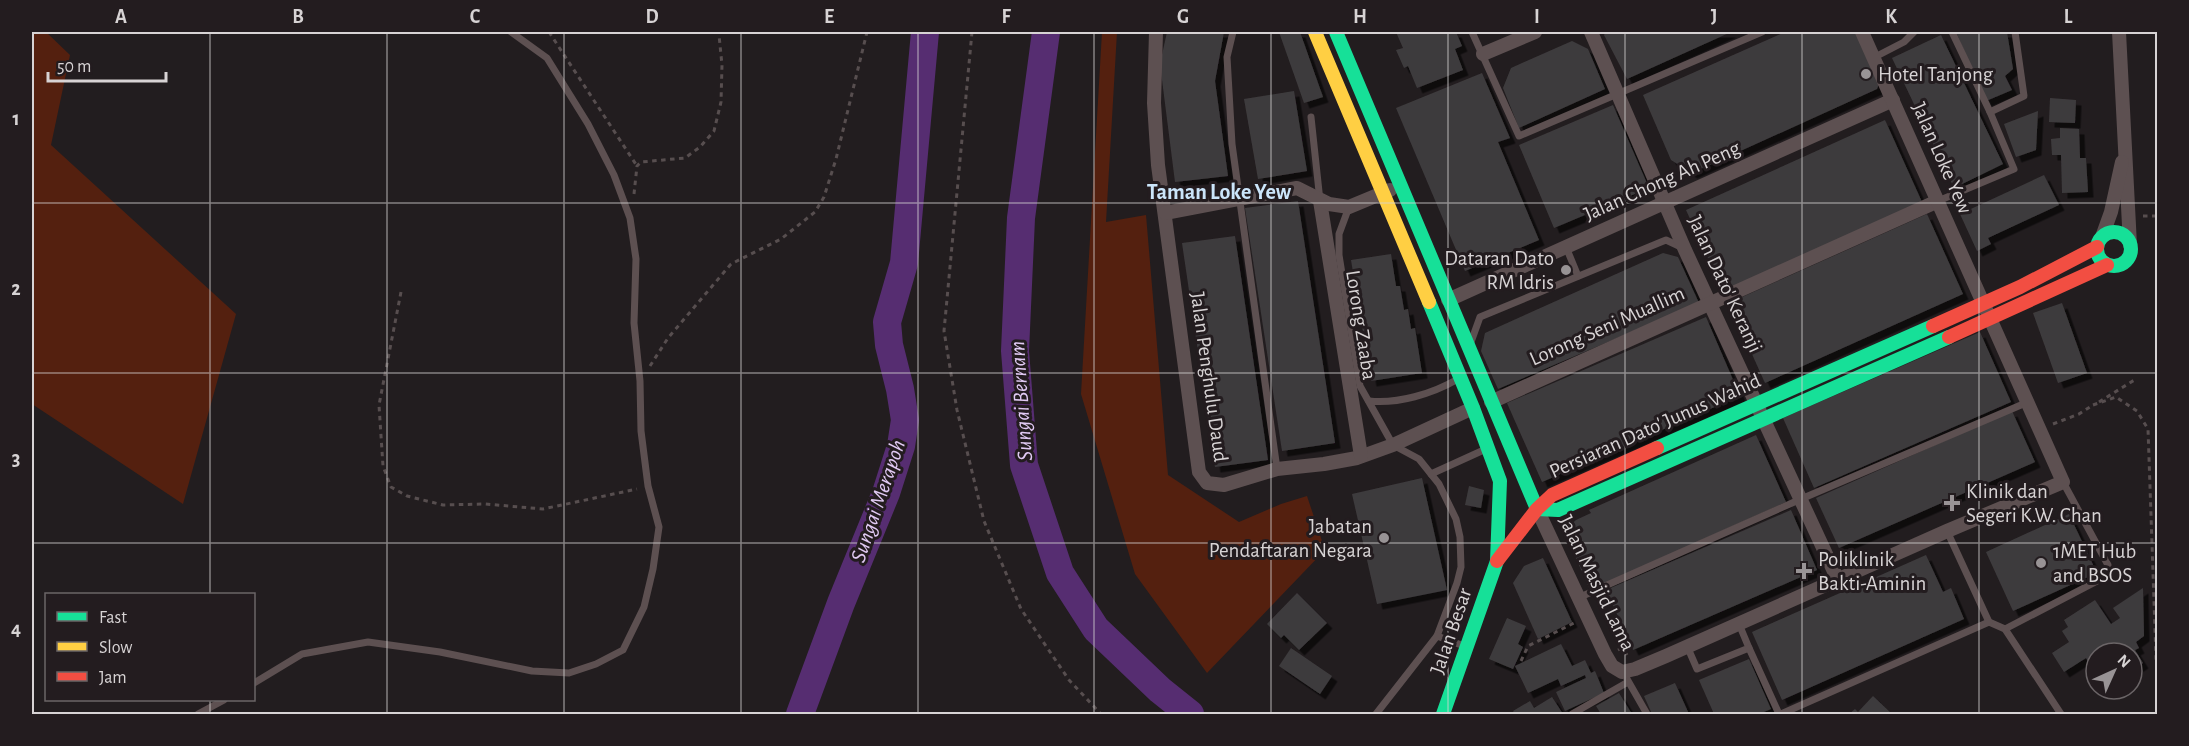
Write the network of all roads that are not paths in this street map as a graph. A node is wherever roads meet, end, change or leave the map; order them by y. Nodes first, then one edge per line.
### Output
1 (511, 32) edge
2 (1156, 32) edge
3 (1233, 32) edge
4 (1315, 32) edge
5 (1336, 32) edge
6 (1472, 32) edge
7 (1535, 32) edge
8 (1591, 32) edge
9 (1762, 32) edge
10 (1862, 32) edge
11 (1914, 32) edge
12 (1952, 32) edge
13 (2014, 32) edge
14 (2119, 32) edge
15 (1483, 54) junction
16 (1874, 58) junction
17 (1618, 95) junction
18 (1893, 100) junction
19 (1990, 112) junction
20 (1311, 117) dead end
21 (2124, 152) junction
22 (1401, 184) junction
23 (1384, 192) junction
24 (1239, 198) junction
25 (1320, 201) junction
26 (1938, 201) junction
27 (1664, 203) junction
28 (1349, 207) junction
29 (1165, 213) junction
30 (2100, 242) junction
31 (2130, 245) junction
32 (1566, 247) junction
33 (1685, 250) junction
34 (2107, 265) junction
35 (1578, 276) junction
36 (1448, 300) junction
37 (1984, 302) junction
38 (1710, 303) junction
39 (1991, 319) junction
40 (1469, 348) junction
41 (1460, 378) junction
42 (1369, 401) junction
43 (1491, 402) junction
44 (2028, 402) junction
45 (1756, 403) junction
46 (1473, 408) junction
47 (1764, 419) junction
48 (1393, 445) junction
49 (1489, 448) junction
50 (1361, 456) junction
51 (1277, 469) junction
52 (1431, 474) junction
53 (2063, 482) junction
54 (1509, 488) junction
55 (1801, 499) junction
56 (1537, 509) junction
57 (1947, 531) junction
58 (1497, 561) junction
59 (1838, 580) junction
60 (1578, 598) junction
61 (1989, 622) junction
62 (1739, 624) junction
63 (2005, 629) junction
64 (1437, 636) junction
65 (1687, 646) junction
66 (1467, 648) junction
67 (1749, 648) junction
68 (1625, 677) junction
69 (255, 681) edge
70 (221, 701) edge
71 (198, 714) edge
72 (1376, 714) edge
73 (1443, 714) edge
74 (1572, 714) edge
75 (1647, 714) edge
76 (1780, 714) edge
77 (2061, 714) edge

1 - 69 lane
2 - 29 street, Jalan Penghulu Daud
3 - 24 lane
4 - 23 main road
5 - 22 main road
6 - 15 lane
7 - 15 street
8 - 17 street, Jalan Dato' Keranji
9 - 17 lane
10 - 16 street, Jalan Loke Yew
11 - 16 lane
12 - 19 lane
13 - 19 lane
14 - 21 street
15 - 17 lane
16 - 18 street, Jalan Loke Yew
17 - 27 street, Jalan Dato' Keranji
18 - 26 street, Jalan Loke Yew
18 - 27 street, Jalan Chong Ah Peng
19 - 26 lane
20 - 25 lane
21 - 30 street
21 - 31 street
22 - 23 street
22 - 36 main road
23 - 28 street
23 - 41 main road
24 - 25 street
24 - 29 street
24 - 51 lane
25 - 28 street
25 - 50 street, Lorong Zaaba
26 - 37 street, Jalan Loke Yew
26 - 38 street, Lorong Seni Muallim
27 - 32 street, Jalan Chong Ah Peng
27 - 33 street, Jalan Dato' Keranji
28 - 42 lane
29 - 51 street, Jalan Penghulu Daud
30 - 31 main road
30 - 34 main road
30 - 37 main road, Persiaran Dato' Junus Wahid
31 - 34 main road
32 - 35 lane
32 - 36 street, Jalan Chong Ah Peng
33 - 35 lane
33 - 38 street, Jalan Dato' Keranji
34 - 39 main road, Persiaran Dato' Junus Wahid
35 - 40 lane
36 - 40 main road
37 - 39 street, Jalan Loke Yew
37 - 45 main road, Persiaran Dato' Junus Wahid
38 - 43 street, Lorong Seni Muallim
38 - 45 street, Jalan Dato' Keranji
39 - 44 street, Jalan Loke Yew
39 - 47 main road, Persiaran Dato' Junus Wahid
40 - 43 main road
41 - 42 lane
41 - 46 main road
42 - 48 lane
43 - 56 main road
44 - 53 street, Jalan Loke Yew
44 - 55 lane
45 - 47 street, Jalan Dato' Keranji
45 - 56 main road, Persiaran Dato' Junus Wahid
46 - 48 street, Jalan Penghulu Daud
46 - 49 main road
47 - 55 street, Jalan Dato' Keranji
47 - 56 main road, Persiaran Dato' Junus Wahid
48 - 50 street, Jalan Penghulu Daud
48 - 52 lane
49 - 52 lane
49 - 54 main road
50 - 51 street, Jalan Penghulu Daud
52 - 64 lane
53 - 57 street
53 - 63 lane
54 - 56 main road
54 - 58 main road
55 - 59 street, Jalan Dato' Keranji
55 - 60 lane
56 - 58 main road
56 - 60 street, Jalan Masjid Lama
57 - 59 street
57 - 61 lane
58 - 66 main road, Jalan Besar
59 - 62 street
60 - 68 street, Jalan Masjid Lama
61 - 63 lane
61 - 76 lane
62 - 65 street
62 - 67 lane
63 - 77 lane
64 - 66 lane
64 - 72 lane
65 - 67 lane
65 - 68 street
66 - 73 main road, Jalan Besar
67 - 76 lane
68 - 74 lane
68 - 75 lane
70 - 71 lane

